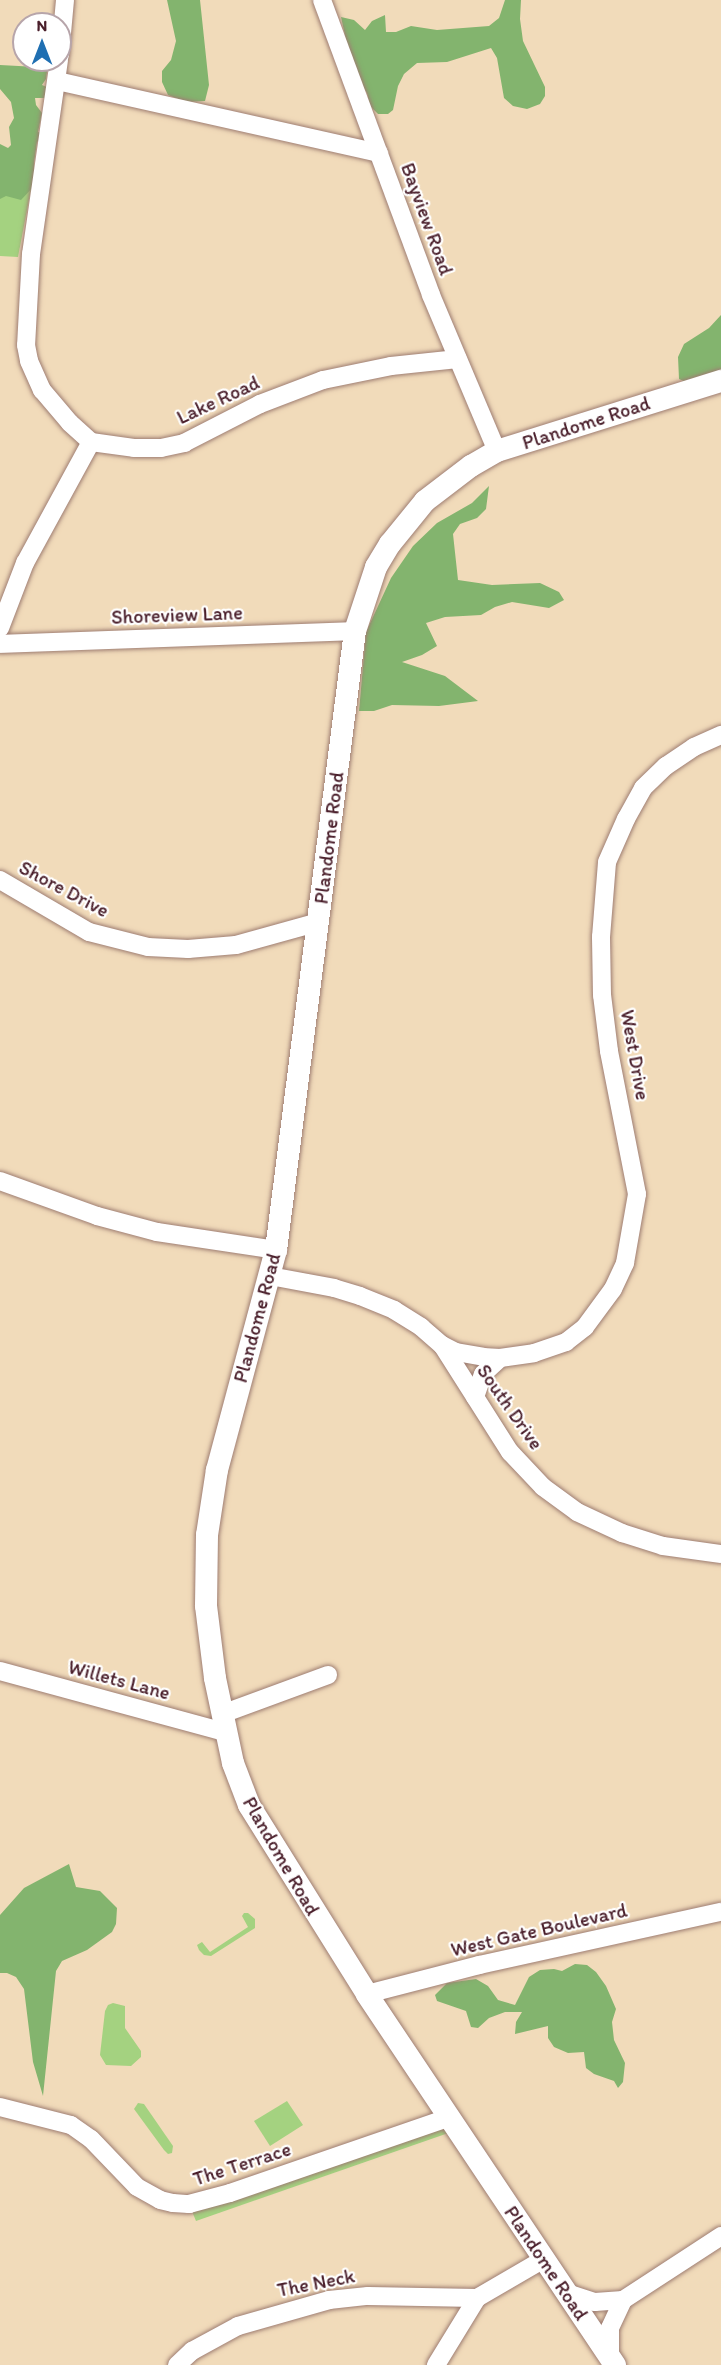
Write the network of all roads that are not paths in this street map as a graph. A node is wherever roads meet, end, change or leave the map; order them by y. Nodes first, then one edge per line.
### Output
1 (322, 0) edge
2 (58, 72) edge
3 (57, 81) junction
4 (379, 153) junction
5 (458, 359) junction
6 (721, 381) edge
7 (91, 442) junction
8 (497, 451) junction
9 (0, 628) edge
10 (355, 631) junction
11 (0, 644) edge
12 (721, 735) edge
13 (0, 880) edge
14 (319, 922) junction
15 (0, 1180) edge
16 (276, 1250) junction
17 (270, 1276) junction
18 (442, 1346) junction
19 (500, 1358) junction
20 (475, 1397) junction
21 (721, 1554) edge
22 (0, 1671) edge
23 (328, 1675) dead end
24 (224, 1723) junction
25 (721, 1912) edge
26 (367, 1994) junction
27 (0, 2107) edge
28 (448, 2118) junction
29 (721, 2236) edge
30 (544, 2259) junction
31 (567, 2293) junction
32 (477, 2298) junction
33 (623, 2300) junction
34 (612, 2361) edge
35 (177, 2365) edge
36 (436, 2365) edge

1 - 4 street, Bayview Road
2 - 3 street
3 - 4 street
3 - 7 street
4 - 5 street, Bayview Road
5 - 7 street, Lake Road
5 - 8 street, Bayview Road
6 - 8 main road, Plandome Road
7 - 9 street
8 - 10 main road, Plandome Road
10 - 11 street, Shoreview Lane
10 - 14 main road, Plandome Road
12 - 19 street, West Drive
13 - 14 street, Shore Drive
14 - 16 main road, Plandome Road
15 - 16 street
16 - 17 main road, Plandome Road
17 - 18 street, South Drive
17 - 24 main road, Plandome Road
18 - 19 street, West Drive
18 - 20 street, South Drive
19 - 20 street
20 - 21 street, South Drive
22 - 24 street, Willets Lane
23 - 24 street
24 - 26 main road, Plandome Road
25 - 26 street, West Gate Boulevard
26 - 28 main road, Plandome Road
27 - 28 street, The Terrace
28 - 30 main road, Plandome Road
29 - 33 street
30 - 31 main road, Plandome Road
30 - 32 street
31 - 33 street
31 - 34 main road, Plandome Road
32 - 35 street, The Neck
32 - 36 street
33 - 34 street

